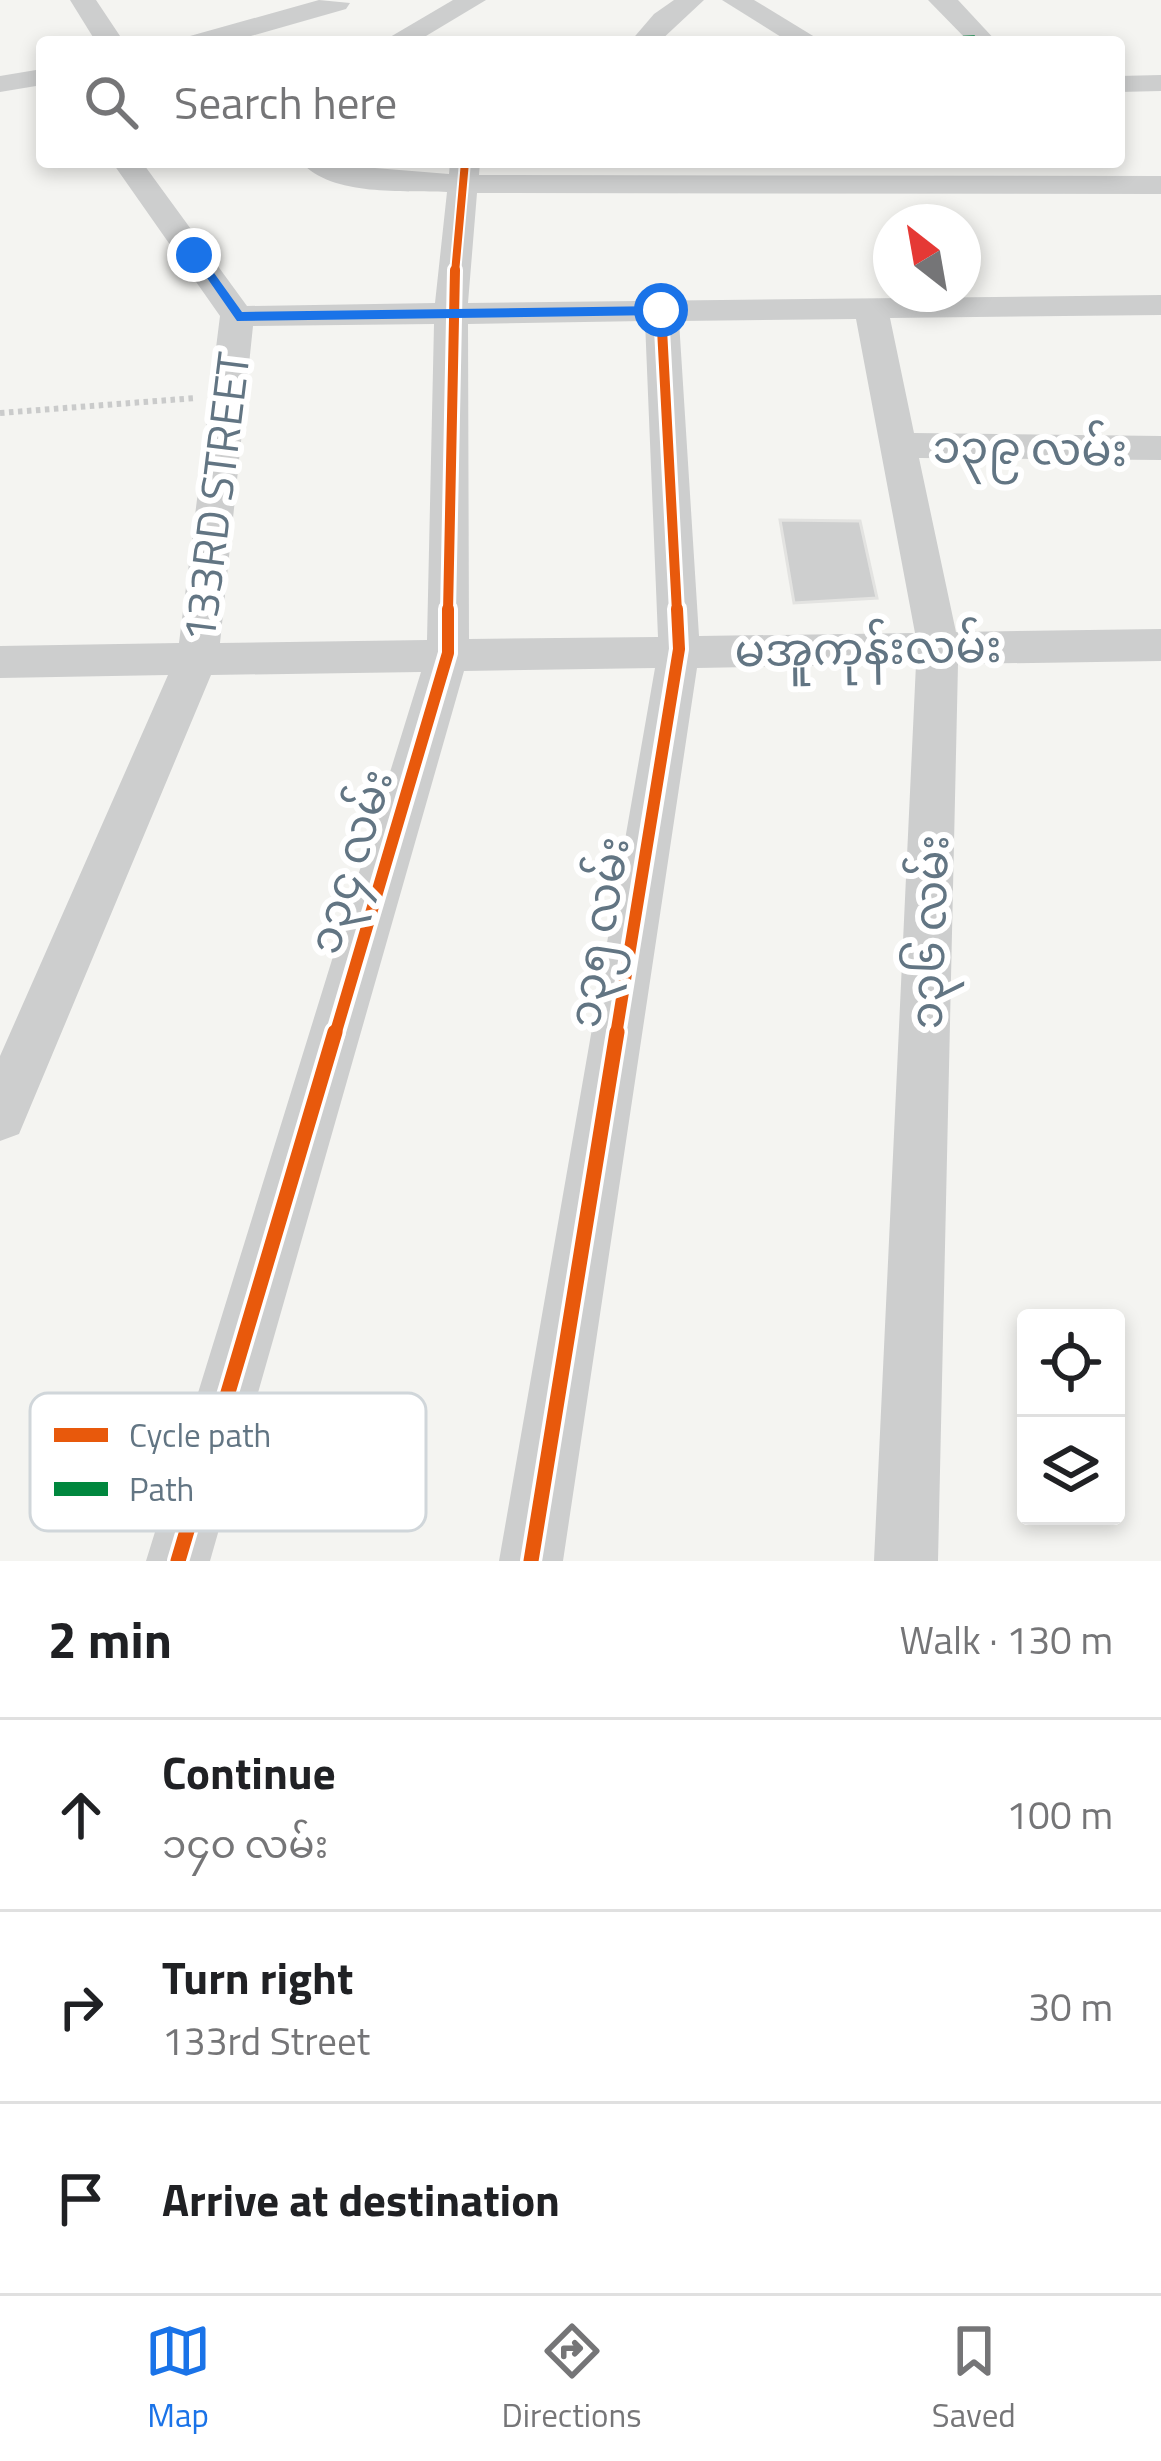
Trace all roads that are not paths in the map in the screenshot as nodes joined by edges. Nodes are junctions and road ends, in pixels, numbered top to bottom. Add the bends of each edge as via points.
1 (83, 0) edge
2 (473, 0) edge
3 (691, 0) edge
4 (735, 0) edge
5 (941, 0) edge
6 (335, 2) edge
7 (106, 36) edge
8 (220, 36) edge
9 (393, 36) edge
10 (411, 36) edge
11 (649, 36) edge
12 (798, 36) edge
13 (978, 36) edge
14 (36, 78) edge
15 (1161, 83) edge
16 (0, 84) edge
17 (1125, 84) edge
18 (131, 168) edge
19 (334, 168) edge
20 (463, 173) edge
21 (1161, 184) edge
22 (1161, 305) edge
23 (871, 309) junction
24 (451, 310) junction
25 (661, 310) junction
26 (237, 316) junction
27 (899, 445) junction
28 (1161, 448) edge
29 (1161, 645) edge
30 (938, 646) junction
31 (679, 649) junction
32 (448, 653) junction
33 (198, 656) junction
34 (0, 662) edge
35 (0, 1116) edge
36 (228, 1393) edge
37 (187, 1531) edge
38 (178, 1561) edge
39 (531, 1561) edge
40 (906, 1561) edge

1 - 7 street
2 - 10 street
3 - 11 street
4 - 12 street
5 - 13 street
6 - 8 street
6 - 9 street
14 - 16 street
15 - 17 street
18 - 26 street, 133RD STREET
19 - 20 street via 359,176
20 - 21 street
20 - 24 street, ၁၃၄ လမ်း
22 - 23 street
23 - 25 street
23 - 27 street, ၁၃၆ လမ်း
24 - 25 street
24 - 26 street
24 - 32 street, ၁၃၄ လမ်း
25 - 31 street, ၁၃၅ လမ်း
26 - 33 street, 133RD STREET
27 - 28 street, ၁၃၉ လမ်း
27 - 30 street, ၁၃၆ လမ်း
29 - 30 street, မအူကုန်းလမ်း
30 - 31 street, မအူကုန်းလမ်း
30 - 40 street, ၁၃၆ လမ်း
31 - 32 street, မအူကုန်းလမ်း
31 - 39 street, ၁၃၅ လမ်း
32 - 33 street, မအူကုန်းလမ်း
32 - 36 street, ၁၃၄ လမ်း
33 - 34 street, မအူကုန်းလမ်း
33 - 35 street, 133RD STREET
37 - 38 street, ၁၃၄ လမ်း

